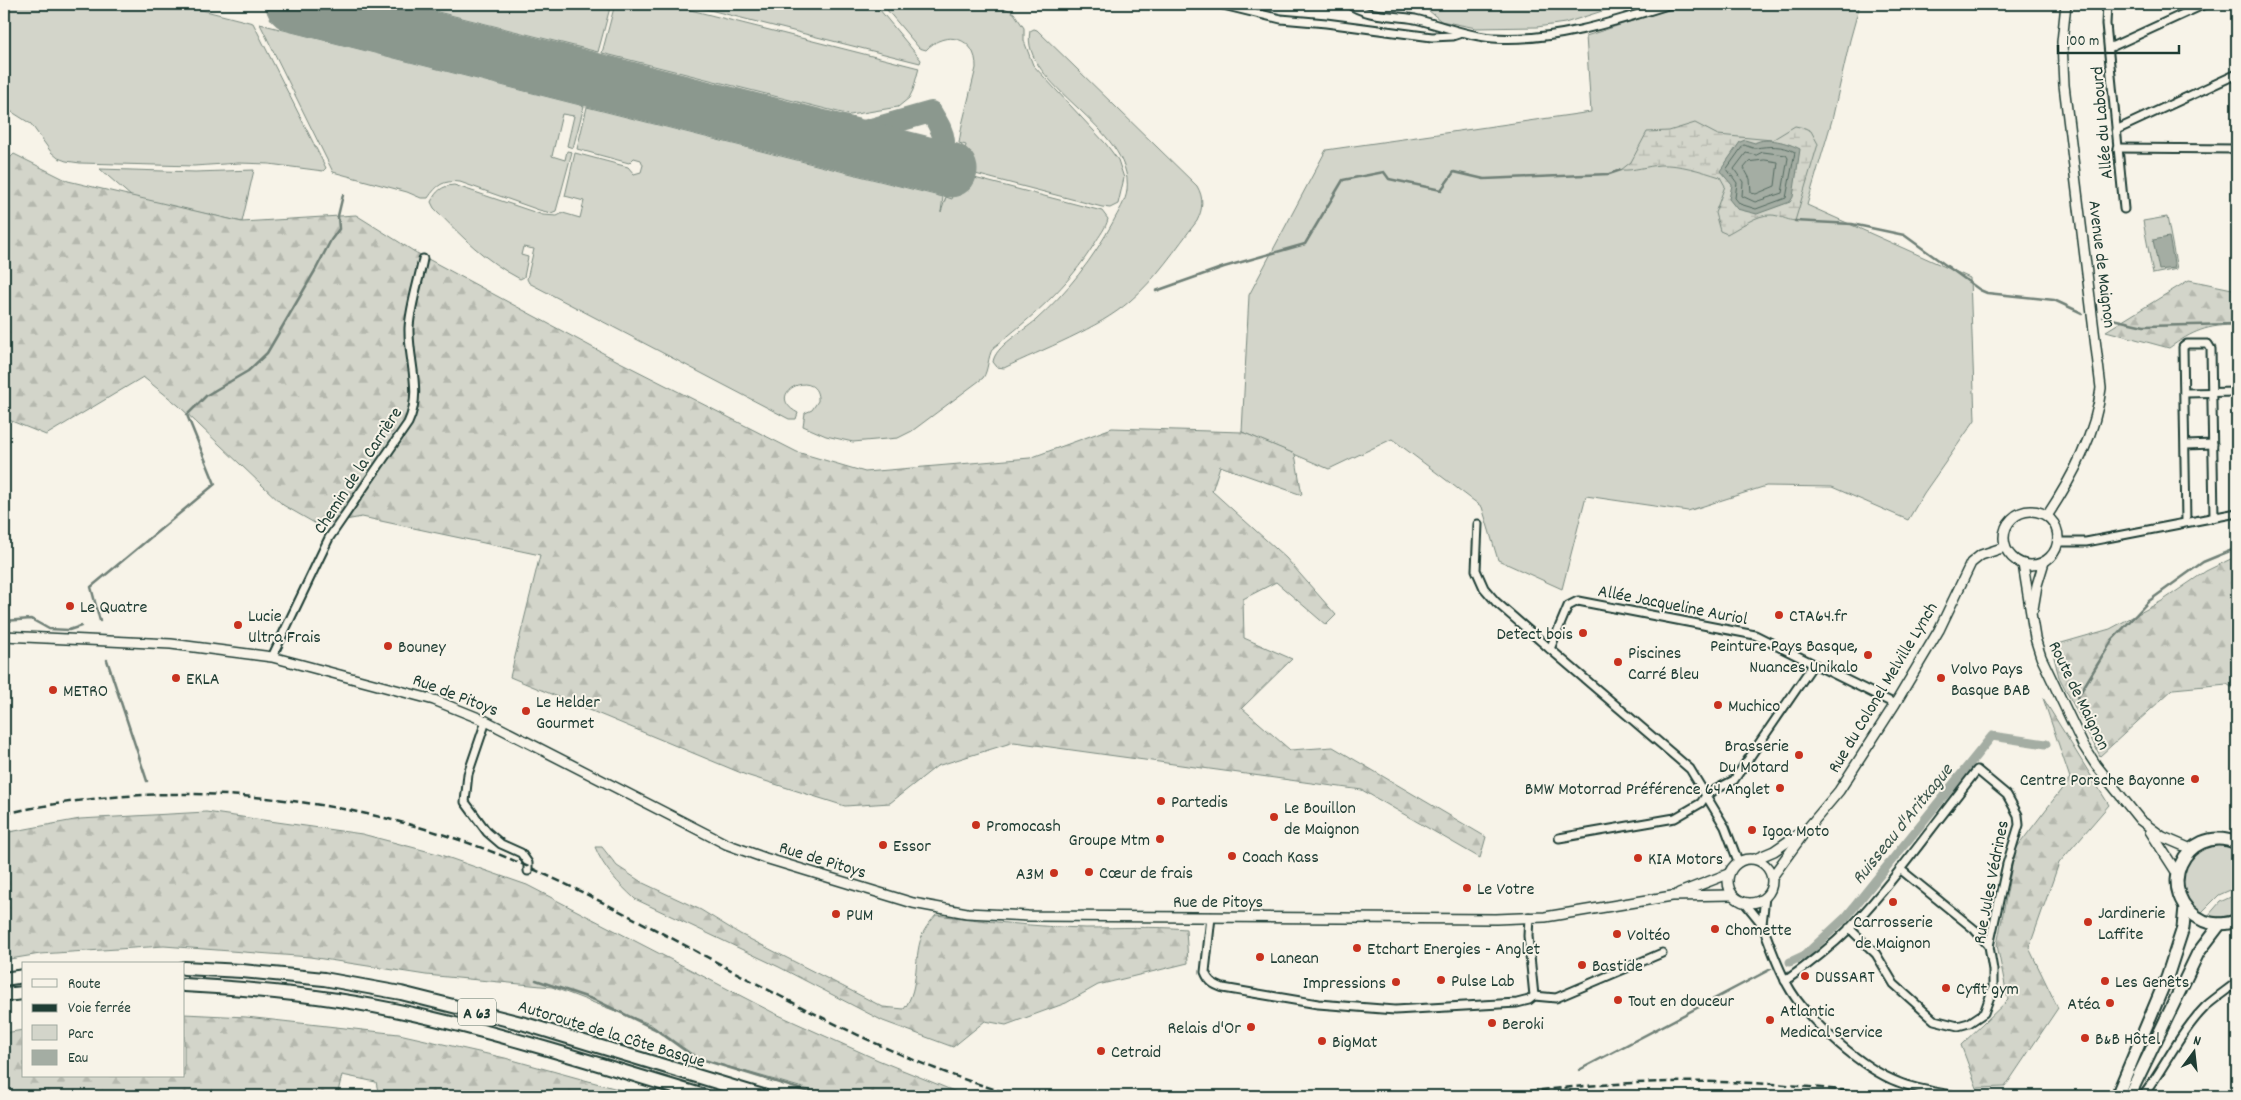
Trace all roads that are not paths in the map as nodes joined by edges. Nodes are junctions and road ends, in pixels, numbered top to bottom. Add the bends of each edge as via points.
1 (1220, 4) edge
2 (1349, 4) edge
3 (1671, 4) edge
4 (2066, 4) edge
5 (2107, 4) edge
6 (2205, 4) edge
7 (1462, 33) junction
8 (2109, 48) junction
9 (2237, 74) edge
10 (2116, 130) junction
11 (2117, 148) junction
12 (2237, 149) edge
13 (2124, 209) dead end
14 (423, 259) dead end
15 (2212, 392) junction
16 (2237, 392) edge
17 (2186, 393) junction
18 (2213, 444) junction
19 (2186, 445) junction
20 (2237, 512) edge
21 (2048, 516) junction
22 (2214, 517) junction
23 (2186, 522) junction
24 (1478, 524) dead end
25 (2058, 542) junction
26 (2005, 546) junction
27 (2044, 562) junction
28 (2022, 564) junction
29 (2032, 619) junction
30 (4, 636) edge
31 (1550, 649) junction
32 (272, 656) junction
33 (1813, 665) junction
34 (1895, 704) junction
35 (486, 721) junction
36 (1707, 794) junction
37 (2147, 827) junction
38 (1807, 829) junction
39 (1559, 838) dead end
40 (2235, 838) edge
41 (2191, 849) junction
42 (1755, 859) junction
43 (1738, 861) junction
44 (1900, 869) junction
45 (528, 871) dead end
46 (2177, 873) junction
47 (1728, 874) junction
48 (1772, 877) junction
49 (1732, 895) junction
50 (1672, 896) junction
51 (1765, 897) junction
52 (1745, 903) junction
53 (2185, 907) junction
54 (1211, 917) junction
55 (1529, 918) junction
56 (2237, 920) edge
57 (1762, 924) junction
58 (2220, 924) junction
59 (1849, 928) junction
60 (1989, 946) junction
61 (1662, 953) dead end
62 (185, 968) edge
63 (22, 976) edge
64 (4, 979) edge
65 (1785, 981) junction
66 (2237, 982) edge
67 (185, 985) edge
68 (22, 993) edge
69 (4, 996) edge
70 (1534, 996) junction
71 (704, 1096) edge
72 (763, 1096) edge
73 (1957, 1096) edge
74 (2117, 1096) edge
75 (2130, 1096) edge
76 (2143, 1096) edge

1 - 7 street via 1281,19 1432,37
2 - 7 street via 1360,10 1415,19
3 - 7 street via 1581,30 1546,36 1492,38
4 - 21 street, Avenue de Maignon via 2062,42 2064,85 2102,388 2096,416 2069,482
5 - 8 street, Allée du Labourd
6 - 8 street
8 - 10 street, Allée du Labourd
9 - 10 street
10 - 11 street, Allée du Labourd
11 - 12 street
11 - 13 street, Allée du Labourd
14 - 32 street, Chemin de la Carrière via 409,327 416,397 414,409 408,423 329,538
15 - 16 street
15 - 17 street
15 - 17 street via 2212,349 2208,344 2187,344 2184,347
15 - 18 street
17 - 19 street
18 - 19 street
18 - 22 street
19 - 23 street
20 - 22 street
21 - 25 street via 2056,528
21 - 26 street via 2033,511 2016,515 2005,529
22 - 23 street
23 - 25 street via 2086,542
24 - 31 street via 1476,570 1484,588
25 - 27 street
26 - 28 street via 2011,558
26 - 34 street, Rue du Colonel Melville Lynch via 1981,555 1971,563 1939,630
27 - 28 street
27 - 29 street, Route de Maignon
28 - 29 street, Route de Maignon
29 - 37 street, Route de Maignon via 2041,657 2083,745
30 - 32 street, Rue de Pitoys via 171,644
31 - 33 street, Allée Jacqueline Auriol via 1568,606 1578,601 1755,635
31 - 36 street via 1690,769
32 - 35 street, Rue de Pitoys via 434,700
33 - 34 street, Allée Jacqueline Auriol
33 - 36 street via 1734,780
34 - 38 street, Rue du Colonel Melville Lynch via 1839,791
35 - 45 street via 468,774 465,802 487,832 501,844 521,853 528,863
35 - 54 street, Rue de Pitoys via 726,844 913,903 989,915
36 - 39 street via 1701,802 1675,818
36 - 43 street
37 - 41 street, Route de Maignon via 2162,838
37 - 46 street, Route de Maignon
38 - 42 street, Rue du Colonel Melville Lynch via 1774,851
38 - 48 street, Rue du Colonel Melville Lynch
40 - 41 main road via 2212,840
41 - 46 main road
42 - 43 street
42 - 48 street via 1766,865
43 - 47 street
44 - 59 street
44 - 60 street via 1974,929
44 - 60 street, Rue Jules Védrines via 1977,770 2007,795 2018,814 2019,825
46 - 53 main road via 2178,891
47 - 49 street via 1728,889
47 - 50 street
48 - 51 street via 1771,888
49 - 50 street
49 - 52 street
50 - 55 street, Rue de Pitoys
51 - 52 street
51 - 57 street
52 - 57 street
53 - 58 main road via 2202,920
53 - 74 main road via 2183,929 2167,977
54 - 55 street, Rue de Pitoys
54 - 70 street via 1205,972 1208,980 1223,988 1318,1004 1395,1010 1521,1003
55 - 70 street
56 - 58 main road
57 - 65 street
58 - 75 main road via 2198,953
59 - 60 street, Rue Jules Védrines via 1876,954 1894,984 1934,1020 1958,1026 1984,1013 1993,988 1994,970
59 - 65 street
61 - 70 street via 1556,998
62 - 72 highway, Autoroute de la Côte Basque / A 63 via 324,979 400,993 525,1024
63 - 64 highway
65 - 73 street via 1800,1004 1849,1052 1877,1072 1914,1088
66 - 76 street via 2206,1006 2181,1037
67 - 71 highway, Autoroute de la Côte Basque / A 63 via 254,989 412,1014 524,1042
68 - 69 highway

